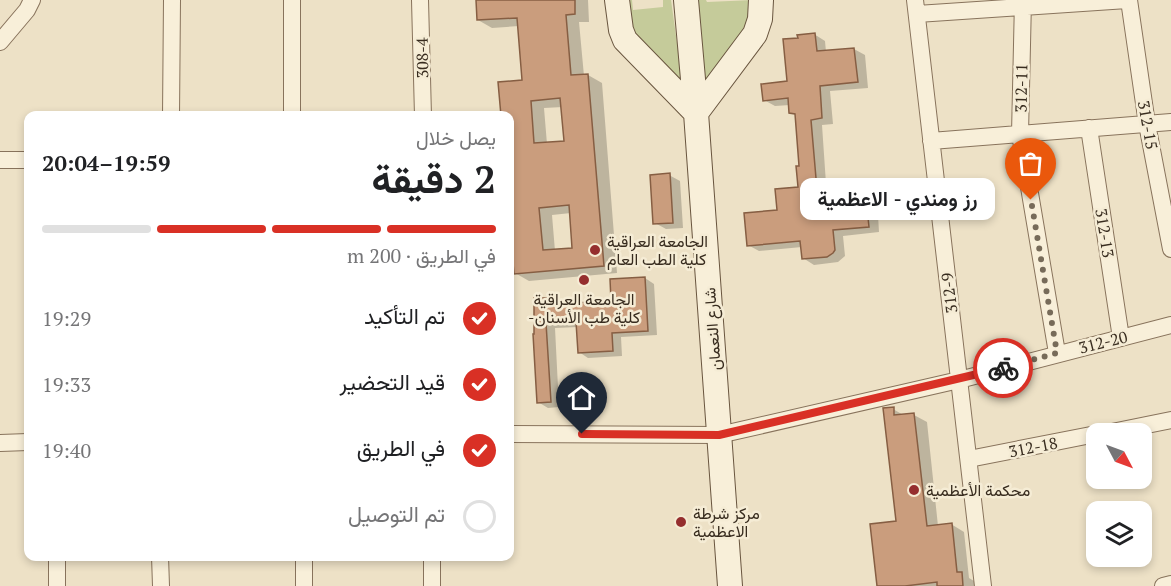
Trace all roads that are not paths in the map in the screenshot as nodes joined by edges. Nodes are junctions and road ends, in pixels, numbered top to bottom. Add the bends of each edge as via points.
1 (32, 0) edge
2 (172, 0) edge
3 (292, 0) edge
4 (420, 0) edge
5 (617, 0) edge
6 (686, 0) edge
7 (760, 0) edge
8 (1128, 0) edge
9 (1023, 3) edge
10 (916, 7) edge
11 (0, 42) edge
12 (171, 111) edge
13 (292, 111) edge
14 (423, 111) edge
15 (696, 113) junction
16 (1171, 122) edge
17 (1147, 124) junction
18 (1089, 129) junction
19 (1020, 134) junction
20 (931, 141) junction
21 (0, 160) edge
22 (24, 160) edge
23 (1171, 249) edge
24 (1171, 325) edge
25 (1121, 338) junction
26 (1057, 353) junction
27 (959, 380) junction
28 (1171, 420) edge
29 (1152, 424) edge
30 (514, 434) edge
31 (719, 435) junction
32 (1086, 436) edge
33 (24, 442) edge
34 (0, 443) edge
35 (969, 459) junction
36 (57, 561) edge
37 (160, 561) edge
38 (304, 561) edge
39 (432, 561) edge
40 (1171, 584) edge
41 (57, 586) edge
42 (161, 586) edge
43 (304, 586) edge
44 (432, 586) edge
45 (730, 586) edge
46 (983, 586) edge
47 (1163, 586) edge

1 - 11 street
2 - 12 street
3 - 13 street
4 - 14 street, 308-4
5 - 15 street via 621,30 631,49
6 - 15 street, شارع النعمان
7 - 15 street via 755,34
8 - 9 street
8 - 17 street, 312-15
9 - 10 street
9 - 19 street, 312-11
10 - 20 street, 312-9
15 - 31 street, شارع النعمان
16 - 17 street
17 - 18 street
17 - 23 street, 312-15
18 - 19 street
18 - 25 street, 312-13
19 - 20 street
19 - 26 street, 312-11
20 - 27 street, 312-9
21 - 22 street
24 - 25 street, 312-20
25 - 26 street, 312-20
26 - 27 street, 312-20
27 - 31 street, 312-20
27 - 35 street, 312-9
28 - 29 street
30 - 31 street, 312-20
31 - 45 street, شارع النعمان
32 - 35 street, 312-18
33 - 34 street
35 - 46 street, 312-9
36 - 41 street
37 - 42 street
38 - 43 street
39 - 44 street
40 - 47 street

